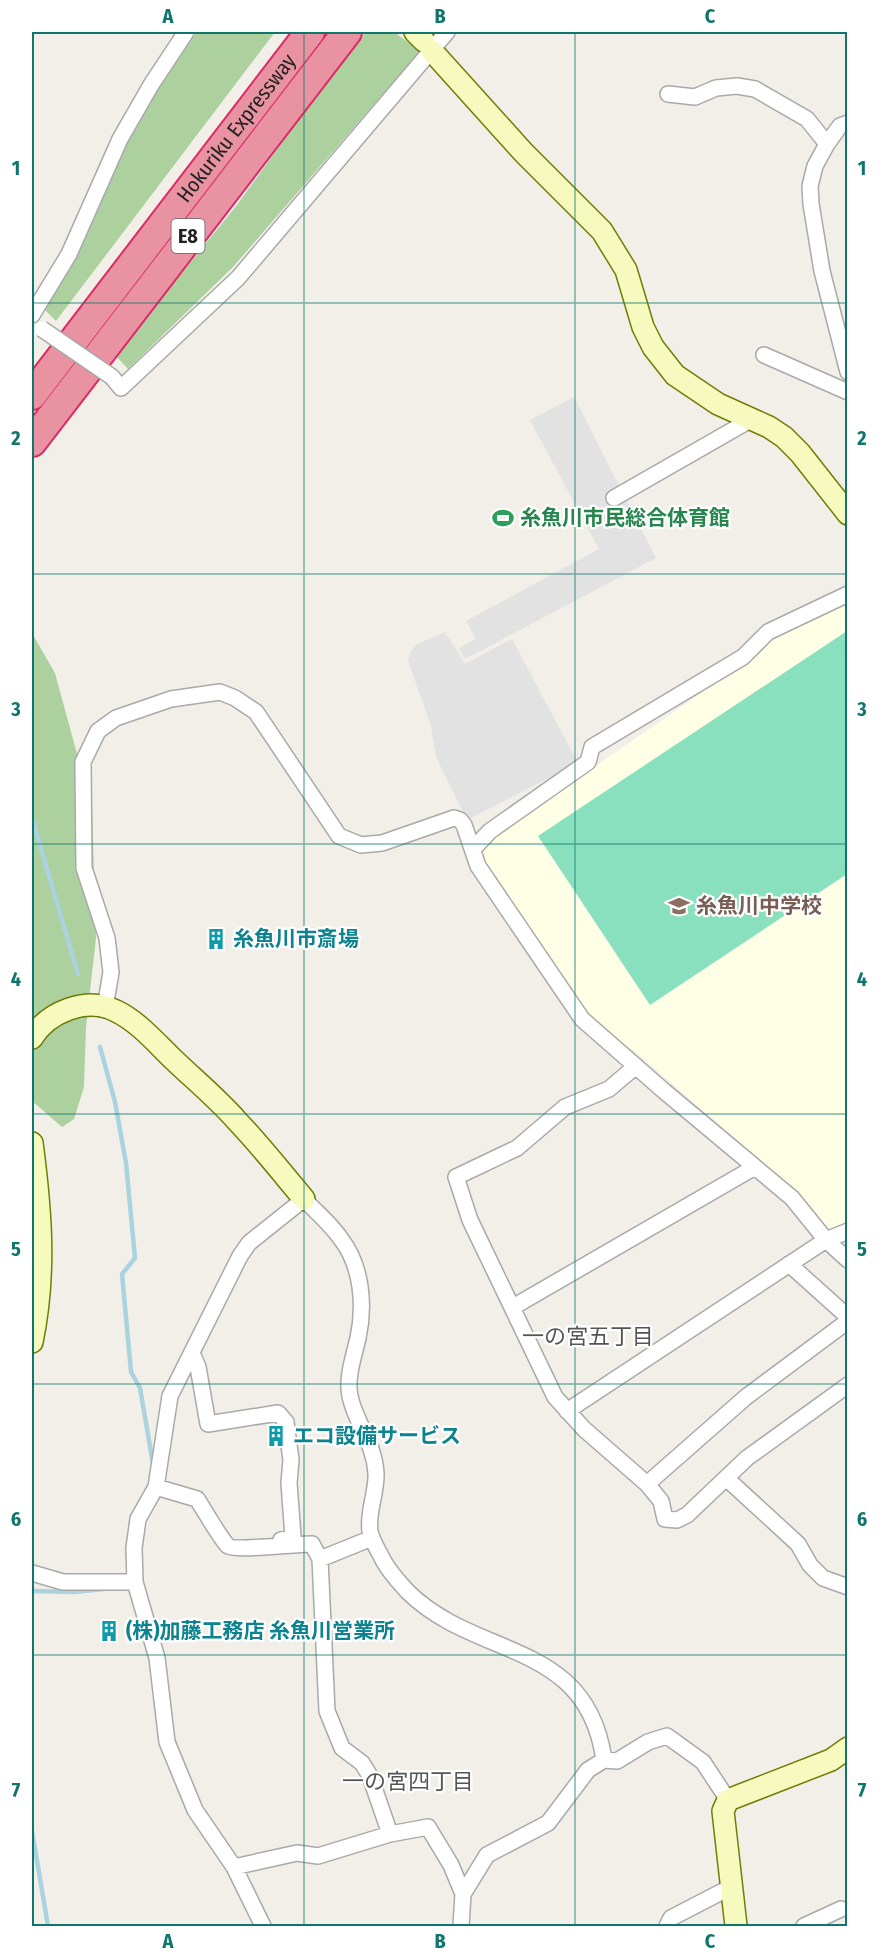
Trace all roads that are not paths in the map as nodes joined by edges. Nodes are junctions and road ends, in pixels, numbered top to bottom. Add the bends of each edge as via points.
1 (186, 32) edge
2 (310, 32) edge
3 (347, 32) edge
4 (447, 32) edge
5 (424, 41) edge
6 (668, 94) dead end
7 (848, 123) edge
8 (827, 144) junction
9 (32, 316) edge
10 (764, 355) dead end
11 (848, 372) edge
12 (848, 392) edge
13 (32, 395) edge
14 (752, 419) junction
15 (32, 442) edge
16 (614, 498) dead end
17 (848, 514) edge
18 (848, 594) edge
19 (473, 849) junction
20 (105, 1008) junction
21 (32, 1038) edge
22 (636, 1066) junction
23 (32, 1143) edge
24 (755, 1167) junction
25 (304, 1199) junction
26 (848, 1231) edge
27 (826, 1240) junction
28 (848, 1260) edge
29 (789, 1264) junction
30 (513, 1307) junction
31 (848, 1319) edge
32 (32, 1342) edge
33 (192, 1353) junction
34 (848, 1385) edge
35 (567, 1411) junction
36 (726, 1478) junction
37 (646, 1485) junction
38 (156, 1487) junction
39 (372, 1538) junction
40 (280, 1545) junction
41 (320, 1559) junction
42 (32, 1573) edge
43 (135, 1582) junction
44 (848, 1587) edge
45 (848, 1748) edge
46 (604, 1760) junction
47 (728, 1800) junction
48 (390, 1834) junction
49 (234, 1867) junction
50 (731, 1887) junction
51 (463, 1894) junction
52 (841, 1909) dead end
53 (263, 1926) edge
54 (461, 1926) edge
55 (666, 1926) edge
56 (736, 1926) edge
57 (804, 1926) edge

1 - 9 street via 120,139 69,254
2 - 13 highway, Hokuriku Expressway / E8
3 - 15 highway, Hokuriku Expressway / E8
4 - 5 street
5 - 9 street, bridge via 238,278 121,388 112,377 42,329
5 - 14 street via 524,153 602,231 626,270 653,347 675,375 718,404
6 - 8 street via 695,97 716,88 755,89 807,119
7 - 8 street via 840,126
8 - 11 street via 815,166 810,204 822,271
10 - 12 street
14 - 16 street
14 - 17 street via 770,427 792,445
18 - 19 street via 768,632 743,657 592,747 588,762 490,831
19 - 20 street via 464,825 454,818 382,843 361,845 339,836 256,712 220,692 171,699 116,718 98,731 83,762 84,867 107,938 111,972
19 - 22 street via 478,866 582,1019
20 - 21 street via 77,1006 55,1014
20 - 25 street via 115,1010 139,1027 237,1120
22 - 24 street
22 - 30 street via 609,1089 565,1107 517,1148 456,1177 470,1220
23 - 32 street via 42,1248
24 - 27 street via 792,1198
24 - 30 street
25 - 33 street via 249,1243
25 - 39 street via 342,1239 357,1271 363,1300 349,1383 350,1398 370,1443 376,1473
26 - 27 street
27 - 28 street
27 - 29 street
29 - 31 street
29 - 35 street
30 - 35 street via 555,1397
31 - 37 street via 746,1397
33 - 38 street via 170,1396
33 - 40 street via 208,1424 278,1413 286,1422 291,1460 292,1538 281,1540
34 - 36 street via 747,1458
35 - 37 street
36 - 37 street via 677,1520 665,1519 661,1501
36 - 44 street via 798,1544 823,1578
38 - 40 street via 197,1499 228,1546 238,1549
38 - 43 street via 138,1519
39 - 41 street
39 - 46 street via 390,1573 439,1617 539,1661 563,1678 589,1711 601,1737
40 - 41 street via 312,1544
41 - 48 street via 327,1711 342,1748 362,1763 370,1776
42 - 43 street via 63,1582
43 - 49 street via 157,1658 167,1742 195,1809
45 - 47 street via 831,1761
46 - 47 street via 617,1761 648,1742 667,1736 703,1762
46 - 51 street via 588,1770 548,1823 487,1855
47 - 50 street via 723,1811
48 - 49 street via 318,1856 297,1853
48 - 51 street via 428,1827
49 - 53 street
50 - 55 street via 671,1918
50 - 56 street
51 - 54 street
52 - 57 street

